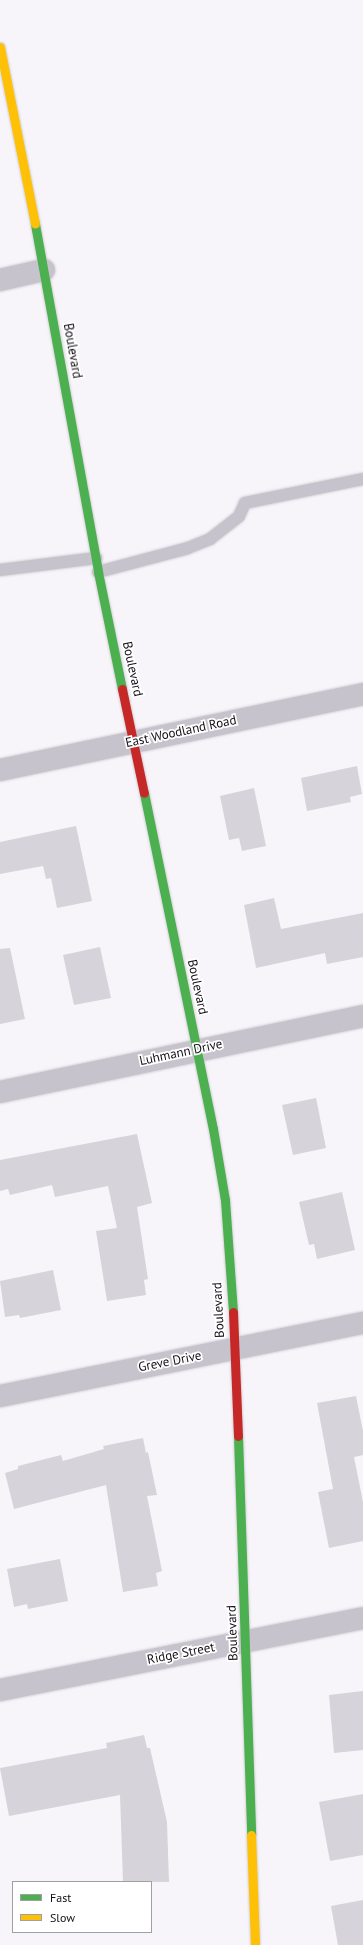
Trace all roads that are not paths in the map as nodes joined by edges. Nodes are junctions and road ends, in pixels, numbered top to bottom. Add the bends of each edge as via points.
1 (0, 47) edge
2 (44, 270) junction
3 (0, 280) edge
4 (363, 479) edge
5 (96, 558) junction
6 (0, 570) edge
7 (98, 572) junction
8 (363, 694) edge
9 (133, 742) junction
10 (0, 770) edge
11 (363, 1016) edge
12 (196, 1050) junction
13 (0, 1092) edge
14 (363, 1323) edge
15 (235, 1349) junction
16 (0, 1396) edge
17 (363, 1618) edge
18 (246, 1641) junction
19 (0, 1690) edge
20 (255, 1945) edge

1 - 2 street, Boulevard
2 - 3 street
2 - 5 street, Boulevard
4 - 7 lane via 245,503 239,516 210,539 188,548
5 - 6 lane
5 - 7 street, Boulevard
7 - 9 street, Boulevard
8 - 9 street, East Woodland Road
9 - 10 street, East Woodland Road
9 - 12 street, Boulevard
11 - 12 street, Luhmann Drive
12 - 13 street, Luhmann Drive
12 - 15 street, Boulevard via 225,1200
14 - 15 street, Greve Drive
15 - 16 street, Greve Drive
15 - 18 street, Boulevard
17 - 18 street, Ridge Street
18 - 19 street, Ridge Street
18 - 20 street, Boulevard

